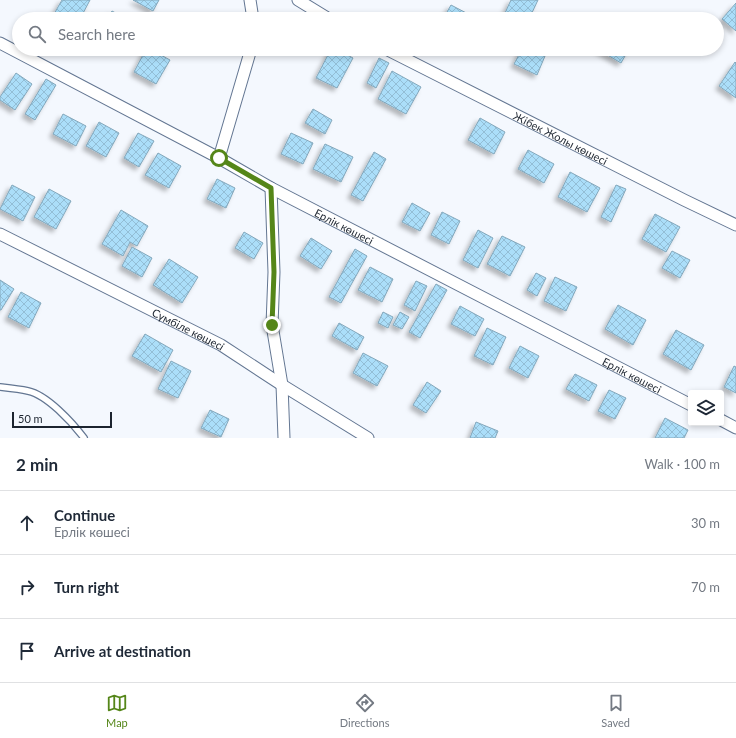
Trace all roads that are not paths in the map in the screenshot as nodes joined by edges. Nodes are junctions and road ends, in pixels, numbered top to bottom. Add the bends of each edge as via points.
1 (250, 0) edge
2 (298, 0) edge
3 (253, 12) edge
4 (318, 12) edge
5 (0, 43) edge
6 (12, 49) edge
7 (25, 56) edge
8 (249, 56) edge
9 (400, 56) edge
10 (219, 158) junction
11 (271, 188) junction
12 (736, 225) edge
13 (0, 234) edge
14 (282, 385) junction
15 (0, 387) edge
16 (688, 402) edge
17 (724, 422) edge
18 (736, 428) edge
19 (84, 438) edge
20 (284, 438) edge
21 (368, 438) edge

1 - 3 street
2 - 4 street
5 - 6 street, Ерлік көшесі
7 - 10 street, Ерлік көшесі
8 - 10 street
9 - 12 street, Жібек Жолы көшесі
10 - 11 street, Ерлік көшесі
11 - 14 street via 274,272 272,325
11 - 16 street, Ерлік көшесі
13 - 14 street, Сүмбіле көшесі via 221,345
14 - 20 street
14 - 21 street, Сүмбіле көшесі
15 - 19 lane via 29,391 44,398
17 - 18 street

